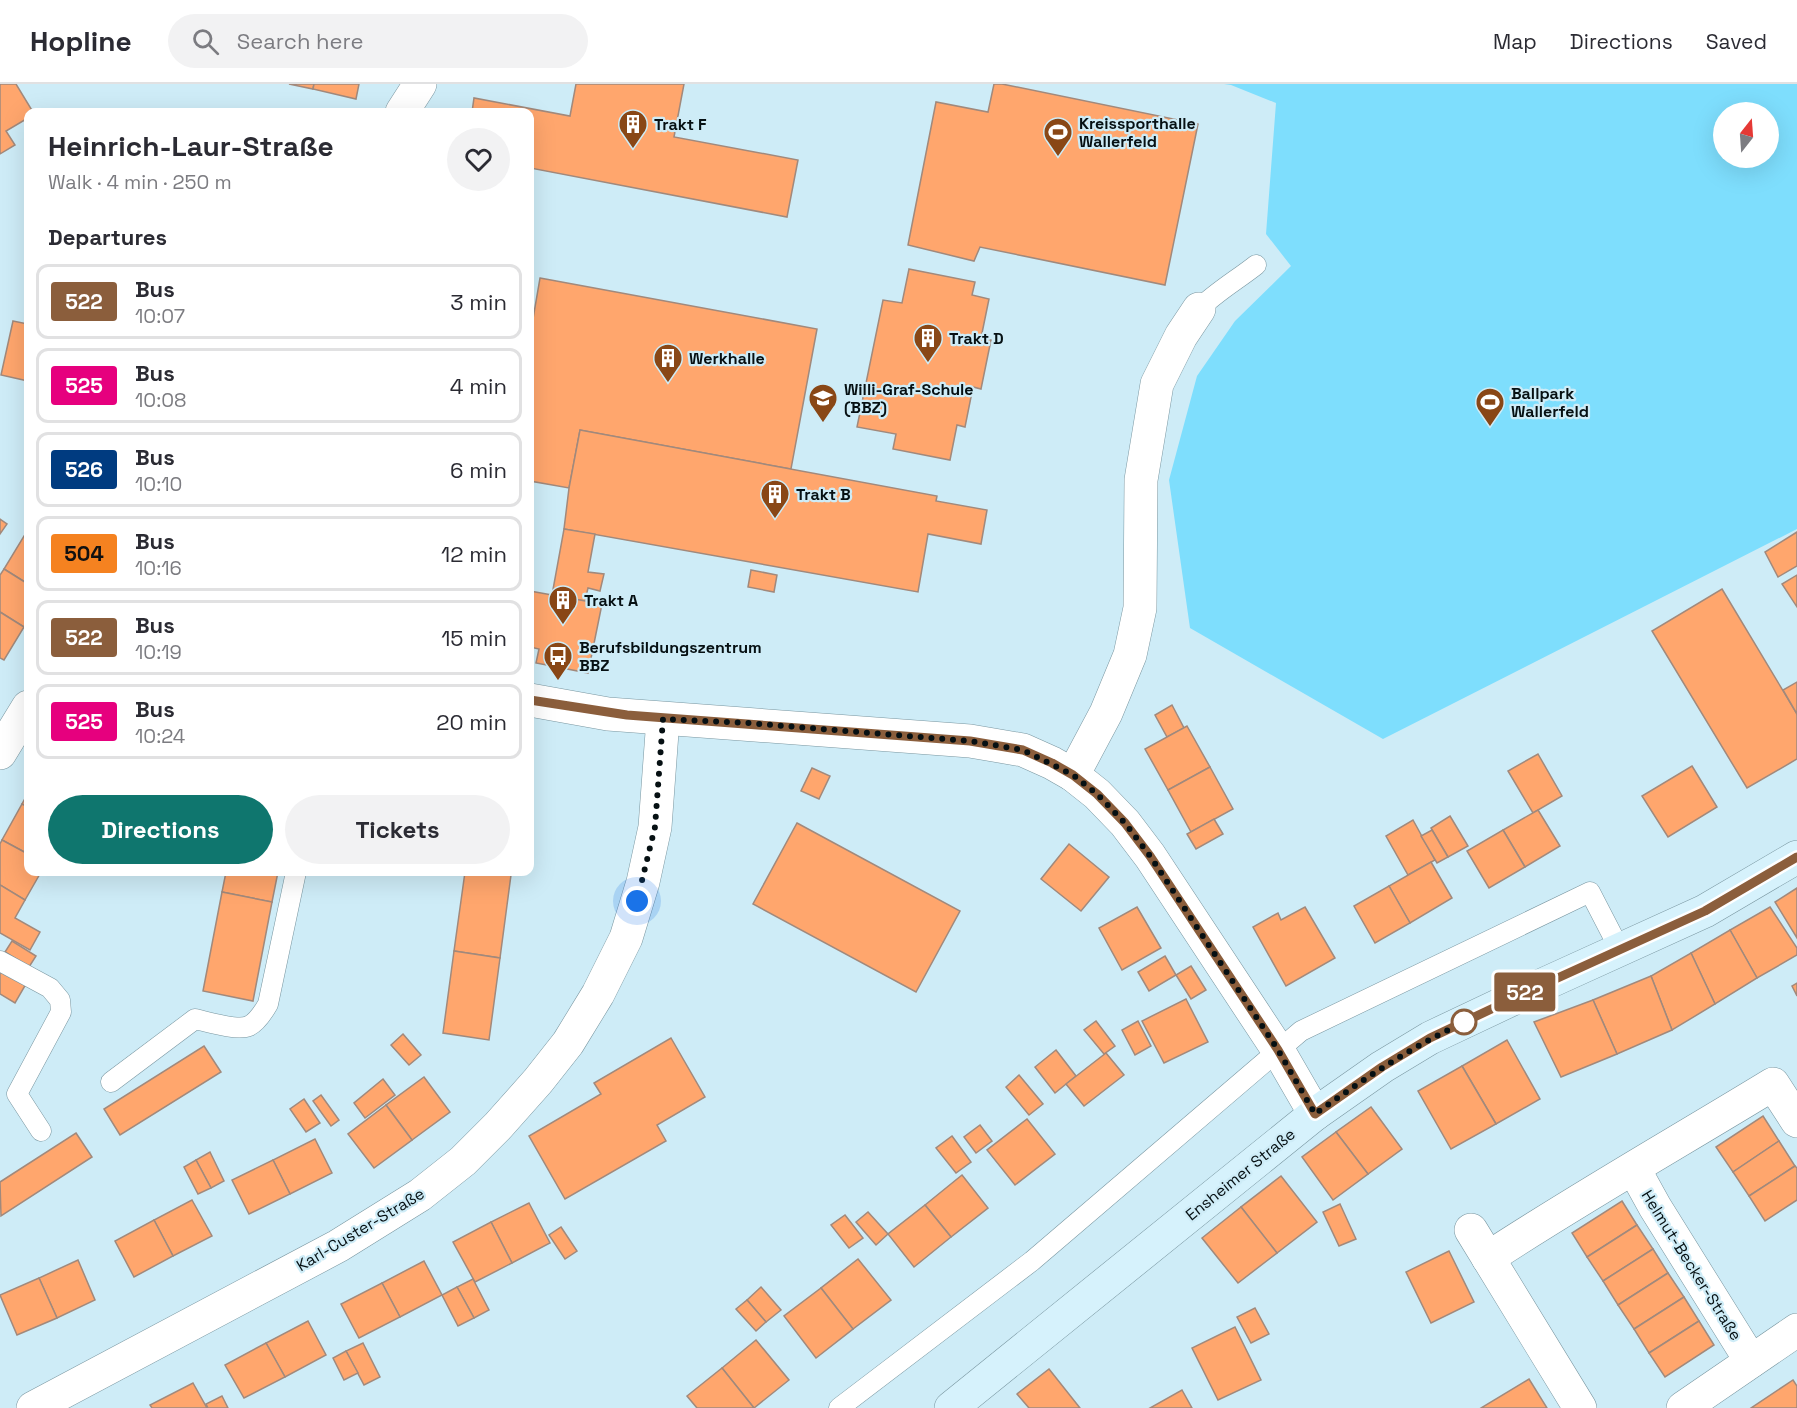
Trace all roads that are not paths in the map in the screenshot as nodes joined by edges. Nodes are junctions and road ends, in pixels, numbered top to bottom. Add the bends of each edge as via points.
1 (420, 84) edge
2 (405, 108) edge
3 (1256, 265) dead end
4 (1199, 309) joint
5 (534, 701) edge
6 (24, 714) edge
7 (663, 719) junction
8 (0, 753) edge
9 (1073, 775) junction
10 (1797, 857) edge
11 (295, 876) edge
12 (1620, 950) junction
13 (0, 961) edge
14 (1278, 1050) junction
15 (111, 1082) dead end
16 (1315, 1114) junction
17 (1797, 1121) edge
18 (41, 1131) dead end
19 (1634, 1169) junction
20 (1471, 1230) dead end
21 (1488, 1258) junction
22 (1797, 1330) edge
23 (1751, 1361) junction
24 (33, 1408) edge
25 (839, 1408) edge
26 (951, 1408) edge
27 (1580, 1408) edge
28 (1683, 1408) edge

1 - 2 street
3 - 4 lane
4 - 9 street via 1157,384 1141,480 1140,608 1131,655
5 - 7 street
6 - 8 street
7 - 9 street via 970,741 1023,750
7 - 24 street, Karl-Custer-Straße via 655,827 626,938 568,1043 498,1126 463,1161 378,1222
9 - 14 street via 1125,823 1150,856
10 - 12 main road, Ensheimer Straße via 1705,911
11 - 15 lane via 268,1004 262,1014 249,1026 236,1027 195,1019
12 - 14 lane via 1590,891 1301,1031
12 - 16 main road, Ensheimer Straße via 1430,1038
13 - 18 lane via 50,988 60,1000 61,1012 17,1094
14 - 16 street
14 - 25 lane via 1032,1261
16 - 26 main road, Ensheimer Straße
17 - 19 street via 1773,1084
19 - 21 street
19 - 23 street, Helmut-Becker-Straße
20 - 21 street
21 - 27 street
22 - 23 street
23 - 28 street

